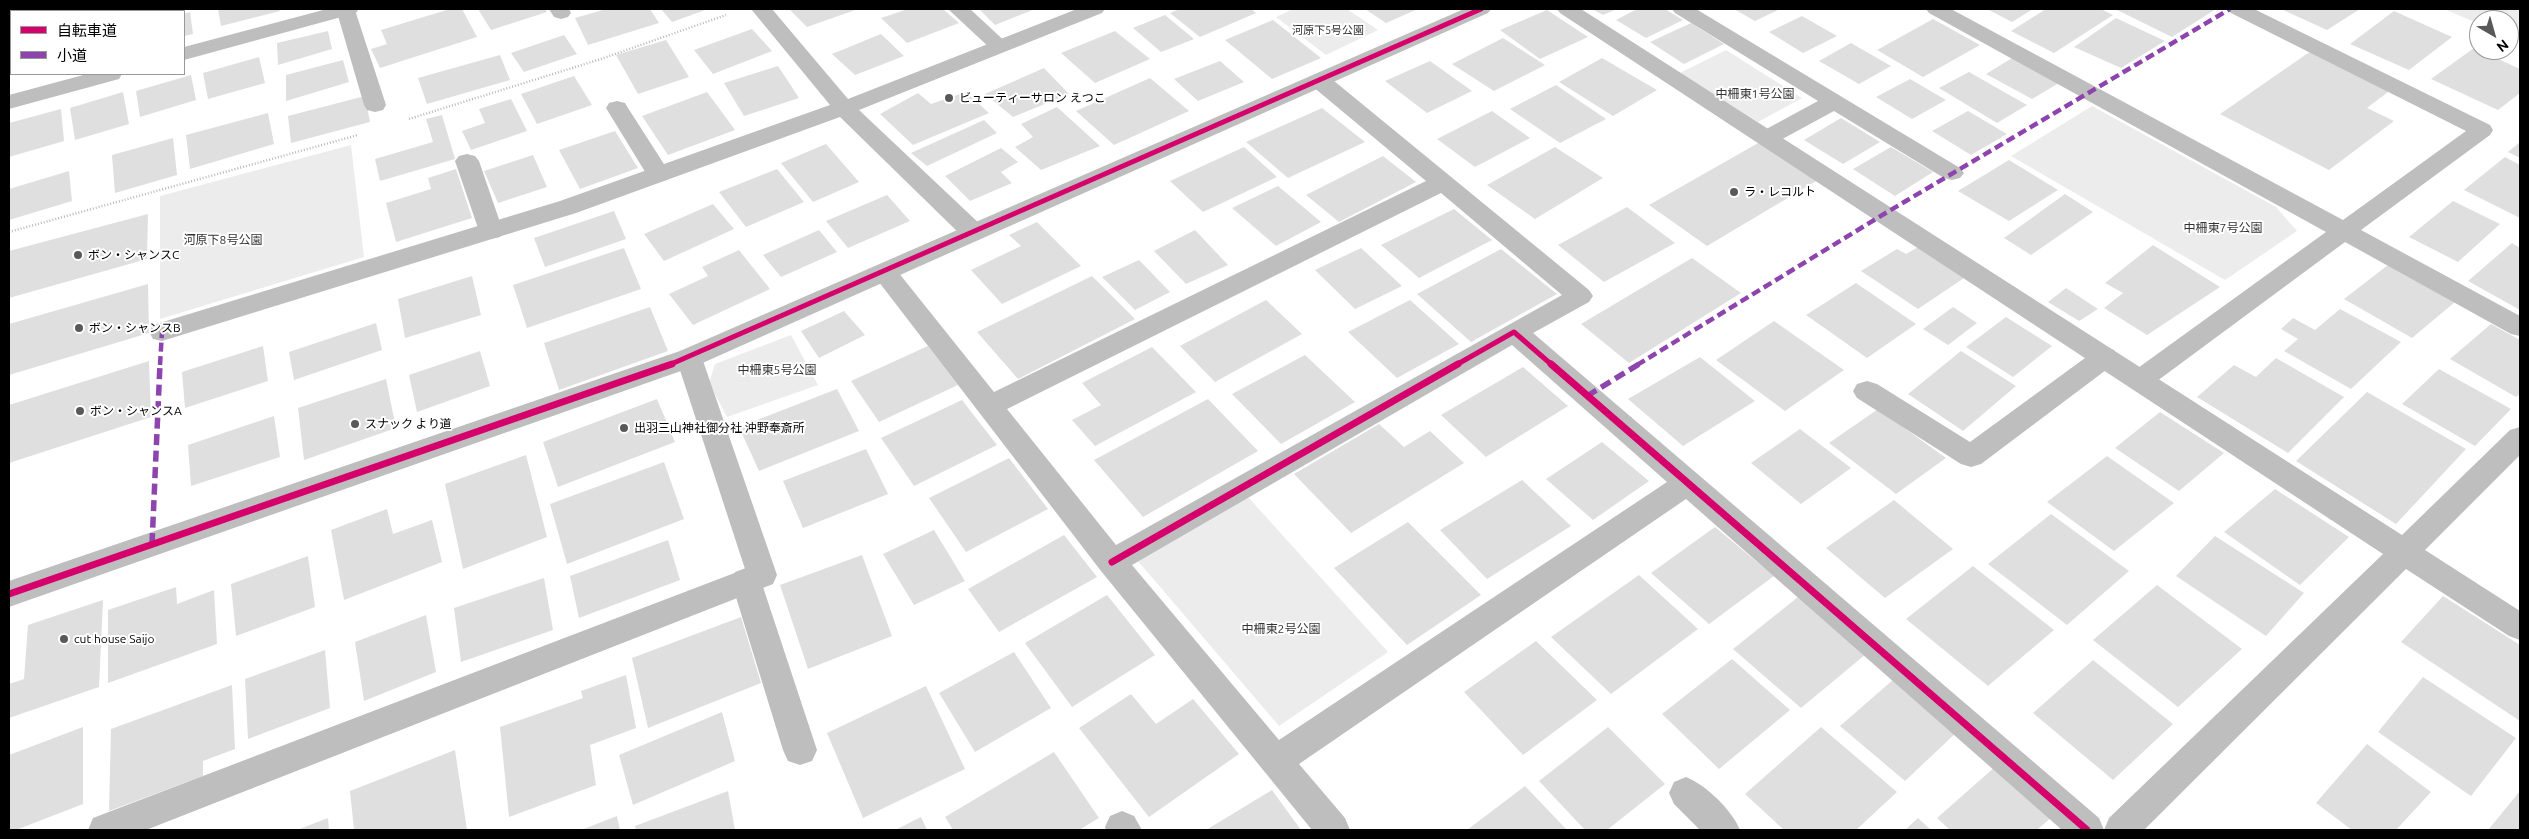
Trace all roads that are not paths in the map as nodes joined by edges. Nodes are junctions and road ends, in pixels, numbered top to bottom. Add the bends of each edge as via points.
1 (347, 9) edge
2 (761, 9) edge
3 (958, 9) edge
4 (1095, 9) edge
5 (1481, 9) edge
6 (1567, 9) edge
7 (1682, 9) edge
8 (1936, 9) edge
9 (2238, 9) edge
10 (999, 46) junction
11 (185, 54) edge
12 (107, 75) edge
13 (1320, 81) junction
14 (1835, 101) junction
15 (9, 102) edge
16 (375, 105) dead end
17 (617, 108) dead end
18 (844, 108) junction
19 (1767, 138) junction
20 (467, 161) dead end
21 (1952, 173) dead end
22 (659, 175) junction
23 (1442, 183) junction
24 (491, 231) junction
25 (973, 232) junction
26 (2344, 232) junction
27 (885, 273) junction
28 (2520, 328) edge
29 (162, 332) dead end
30 (1514, 332) junction
31 (2105, 357) junction
32 (688, 358) junction
33 (2140, 380) junction
34 (1867, 391) dead end
35 (989, 406) junction
36 (2520, 438) edge
37 (1688, 483) junction
38 (2402, 552) junction
39 (1112, 562) junction
40 (746, 581) junction
41 (9, 594) edge
42 (2520, 627) edge
43 (800, 750) dead end
44 (1277, 760) junction
45 (1686, 793) dead end
46 (104, 830) edge
47 (1333, 830) edge
48 (1723, 830) edge
49 (2087, 830) edge
50 (2121, 830) edge

1 - 11 street
1 - 16 street
2 - 18 street
3 - 10 street
4 - 10 street
5 - 13 street
6 - 19 street
7 - 14 street
8 - 26 street
9 - 26 street via 2482,130
10 - 18 street
12 - 15 street
13 - 23 street
13 - 25 street
14 - 19 street
14 - 21 street
17 - 22 street
18 - 22 street
18 - 25 street
19 - 31 street
20 - 24 street
22 - 24 street
23 - 30 street via 1580,296
23 - 35 street
24 - 29 street
25 - 27 street
26 - 28 street
26 - 33 street
27 - 32 street
27 - 35 street
30 - 37 street
30 - 39 street
31 - 33 street
31 - 34 street via 1972,456
32 - 40 street via 762,575
32 - 41 street
33 - 38 street
35 - 39 street
36 - 38 street
37 - 44 street
37 - 49 street
38 - 42 street
38 - 50 street
39 - 44 street
40 - 43 street
40 - 46 street
44 - 47 street
45 - 48 street

